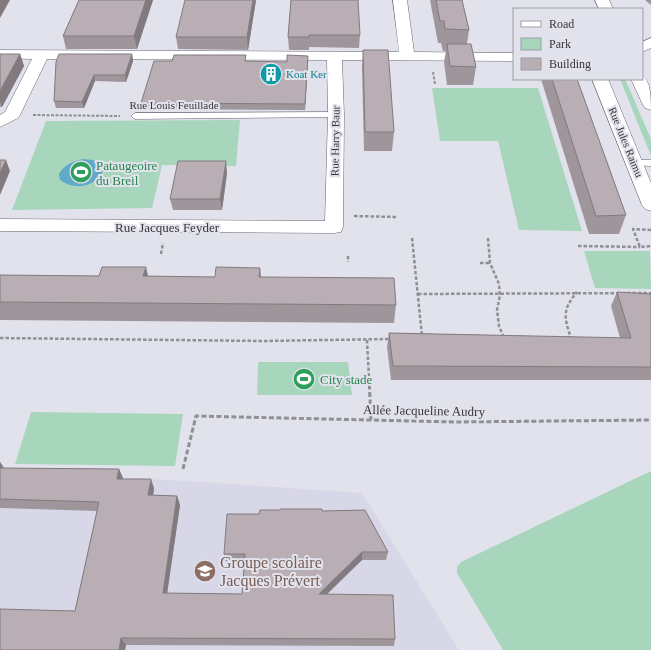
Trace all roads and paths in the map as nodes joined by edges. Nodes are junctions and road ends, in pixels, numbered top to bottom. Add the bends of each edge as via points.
1 (400, 0) edge
2 (0, 54) edge
3 (41, 55) junction
4 (407, 55) junction
5 (334, 56) junction
6 (513, 57) edge
7 (432, 65) dead end
8 (600, 80) edge
9 (639, 80) edge
10 (435, 84) dead end
11 (651, 105) edge
12 (336, 115) junction
13 (135, 116) joint
14 (6, 118) edge
15 (634, 163) junction
16 (651, 163) edge
17 (651, 205) edge
18 (396, 217) dead end
19 (341, 221) junction
20 (0, 225) edge
21 (651, 230) edge
22 (412, 238) dead end
23 (488, 238) dead end
24 (578, 246) dead end
25 (640, 246) junction
26 (651, 246) edge
27 (348, 256) dead end
28 (348, 262) dead end
29 (480, 263) dead end
30 (490, 263) junction
31 (577, 292) junction
32 (651, 293) edge
33 (418, 294) junction
34 (500, 295) junction
35 (414, 337) edge
36 (422, 337) junction
37 (430, 337) edge
38 (0, 338) edge
39 (496, 338) edge
40 (504, 338) junction
41 (511, 338) edge
42 (563, 338) edge
43 (391, 339) edge
44 (367, 340) junction
45 (371, 420) junction
46 (651, 420) edge
47 (182, 469) dead end

1 - 4 street
2 - 3 street
3 - 5 street
3 - 14 street
4 - 5 street
4 - 6 street
5 - 12 street, Rue Harry Baur
7 - 10 path
8 - 15 street, Rue Jules Raimu
9 - 11 street
12 - 13 lane, Rue Louis Feuillade
12 - 19 street, Rue Harry Baur
13 - 14 path, Rue Louis Feuillade
15 - 16 lane
15 - 17 street, Rue Jules Raimu
18 - 19 path
19 - 20 street, Rue Jacques Feyder
21 - 25 path via 633,229
22 - 33 path
23 - 30 path
24 - 25 path
25 - 26 path
27 - 28 path
29 - 30 path
30 - 34 path via 499,284
31 - 32 path
31 - 34 path
31 - 42 path via 564,312 571,338
33 - 34 path
33 - 36 path
34 - 40 path via 497,310
35 - 36 path
36 - 37 path
38 - 44 path
39 - 40 path
40 - 41 path
43 - 44 path
44 - 45 path
45 - 46 path, Allée Jacqueline Audry
45 - 47 path, Allée Jacqueline Audry via 196,416

